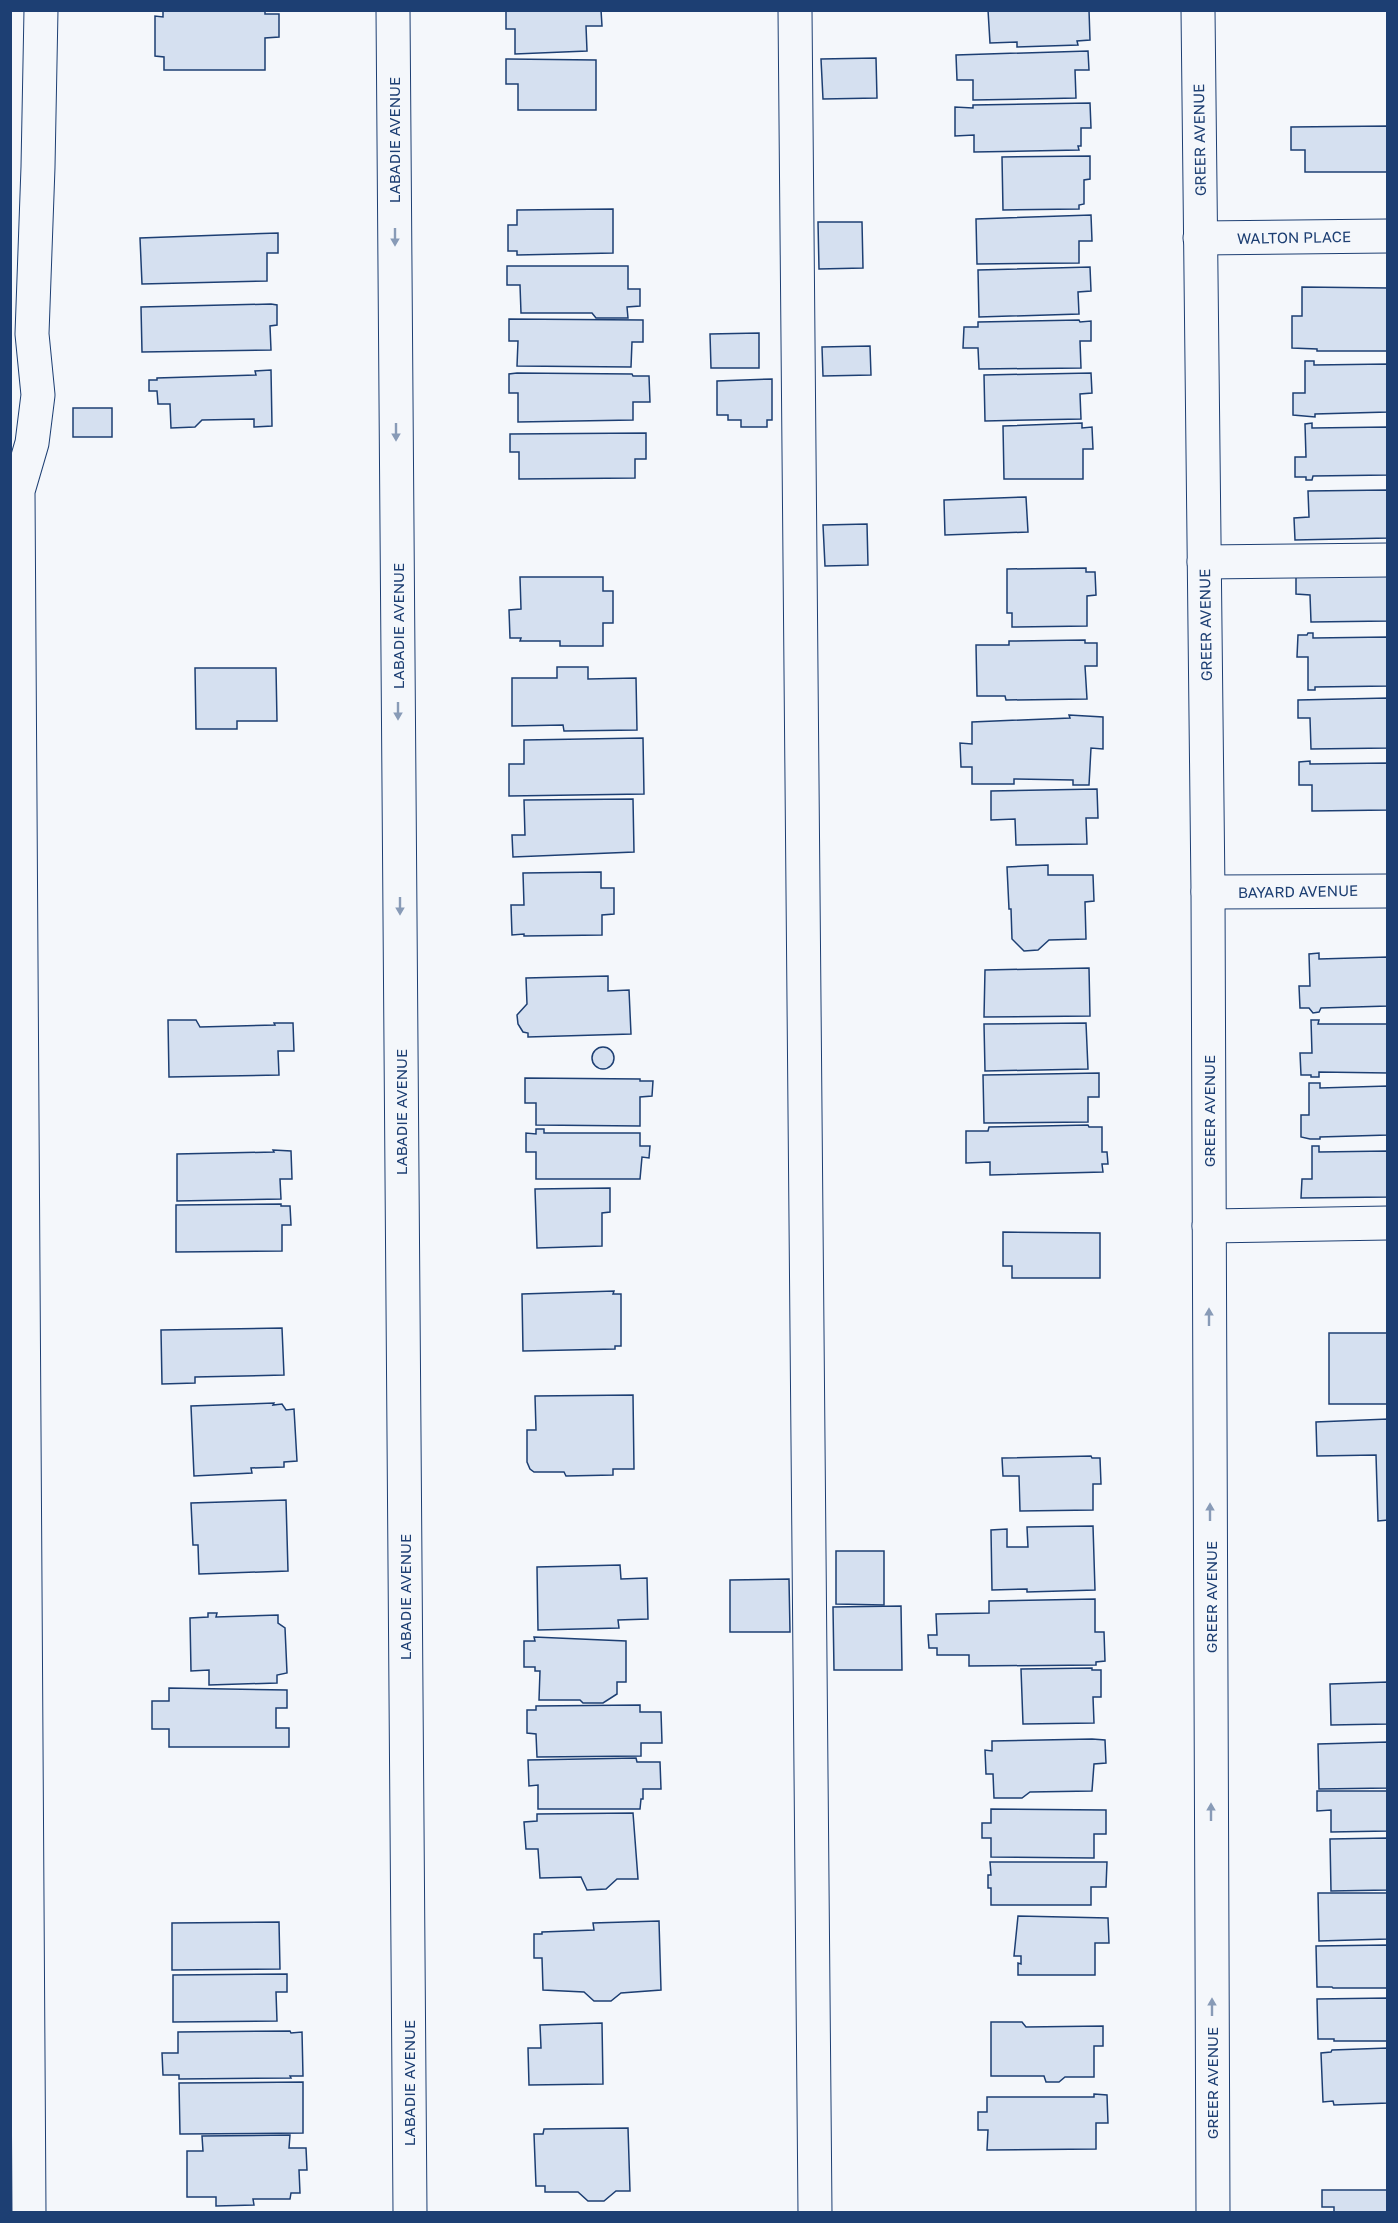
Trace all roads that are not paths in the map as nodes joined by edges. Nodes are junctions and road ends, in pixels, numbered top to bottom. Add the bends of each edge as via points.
1 (41, 10) edge
2 (393, 10) edge
3 (795, 10) edge
4 (1198, 10) edge
5 (1388, 236) edge
6 (1200, 238) junction
7 (1388, 560) edge
8 (1204, 562) junction
9 (1388, 891) edge
10 (1208, 892) junction
11 (1388, 1223) edge
12 (1209, 1226) junction
13 (29, 2212) edge
14 (410, 2212) edge
15 (815, 2212) edge
16 (1213, 2212) edge

1 - 13 street via 32,334 38,395 32,443 18,491
2 -> 14 street, LABADIE AVENUE
3 - 15 street
4 - 6 street, GREER AVENUE
5 - 6 street, WALTON PLACE
6 - 8 street, GREER AVENUE
7 - 8 street
8 - 10 street, GREER AVENUE
9 - 10 street, BAYARD AVENUE
10 - 12 street, GREER AVENUE
11 - 12 street
16 -> 12 street, GREER AVENUE

